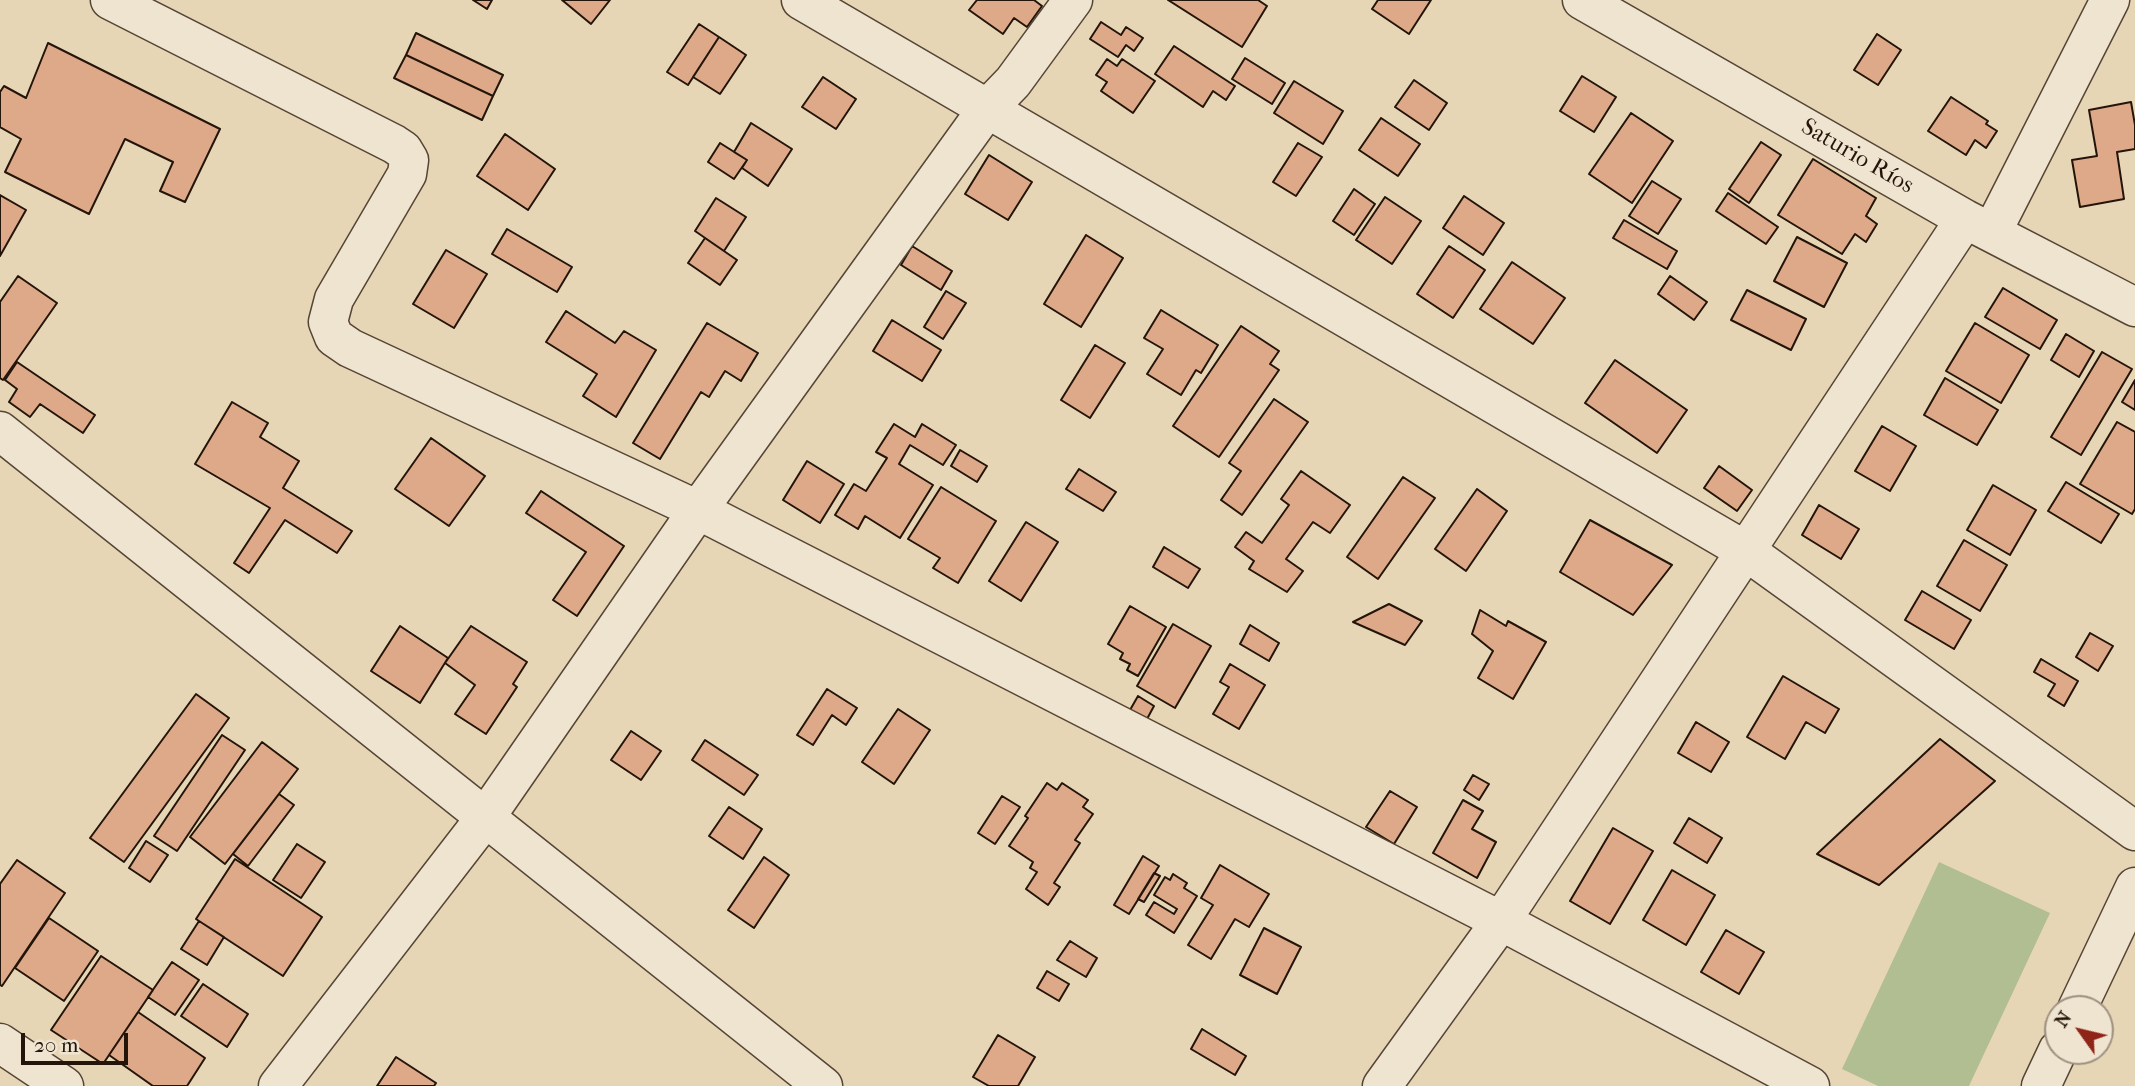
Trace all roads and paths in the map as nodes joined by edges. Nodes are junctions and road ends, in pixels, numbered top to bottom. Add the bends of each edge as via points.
1 (110, 0) edge
2 (801, 0) edge
3 (1073, 0) edge
4 (1582, 0) edge
5 (2110, 0) edge
6 (988, 109) junction
7 (1978, 226) junction
8 (2135, 307) edge
9 (0, 431) edge
10 (698, 510) junction
11 (1746, 551) junction
12 (485, 818) junction
13 (2135, 831) edge
14 (2135, 887) edge
15 (1501, 921) junction
16 (2084, 995) edge
17 (0, 1043) edge
18 (2051, 1065) edge
19 (64, 1086) edge
20 (278, 1086) edge
21 (823, 1086) edge
22 (1382, 1086) edge
23 (1810, 1086) edge
24 (2041, 1086) edge

1 - 10 street via 403,150 409,160 407,174 334,299 328,322 334,337
2 - 6 street
3 - 6 street
4 - 7 street, Saturio Ríos
5 - 7 street
6 - 10 street
6 - 11 street
7 - 8 street, Saturio Ríos
7 - 11 street
9 - 12 street
10 - 12 street
10 - 15 street
11 - 13 street
11 - 15 street
12 - 20 street
12 - 21 street
14 - 16 street
15 - 22 street
15 - 23 street
17 - 19 street
18 - 24 street

